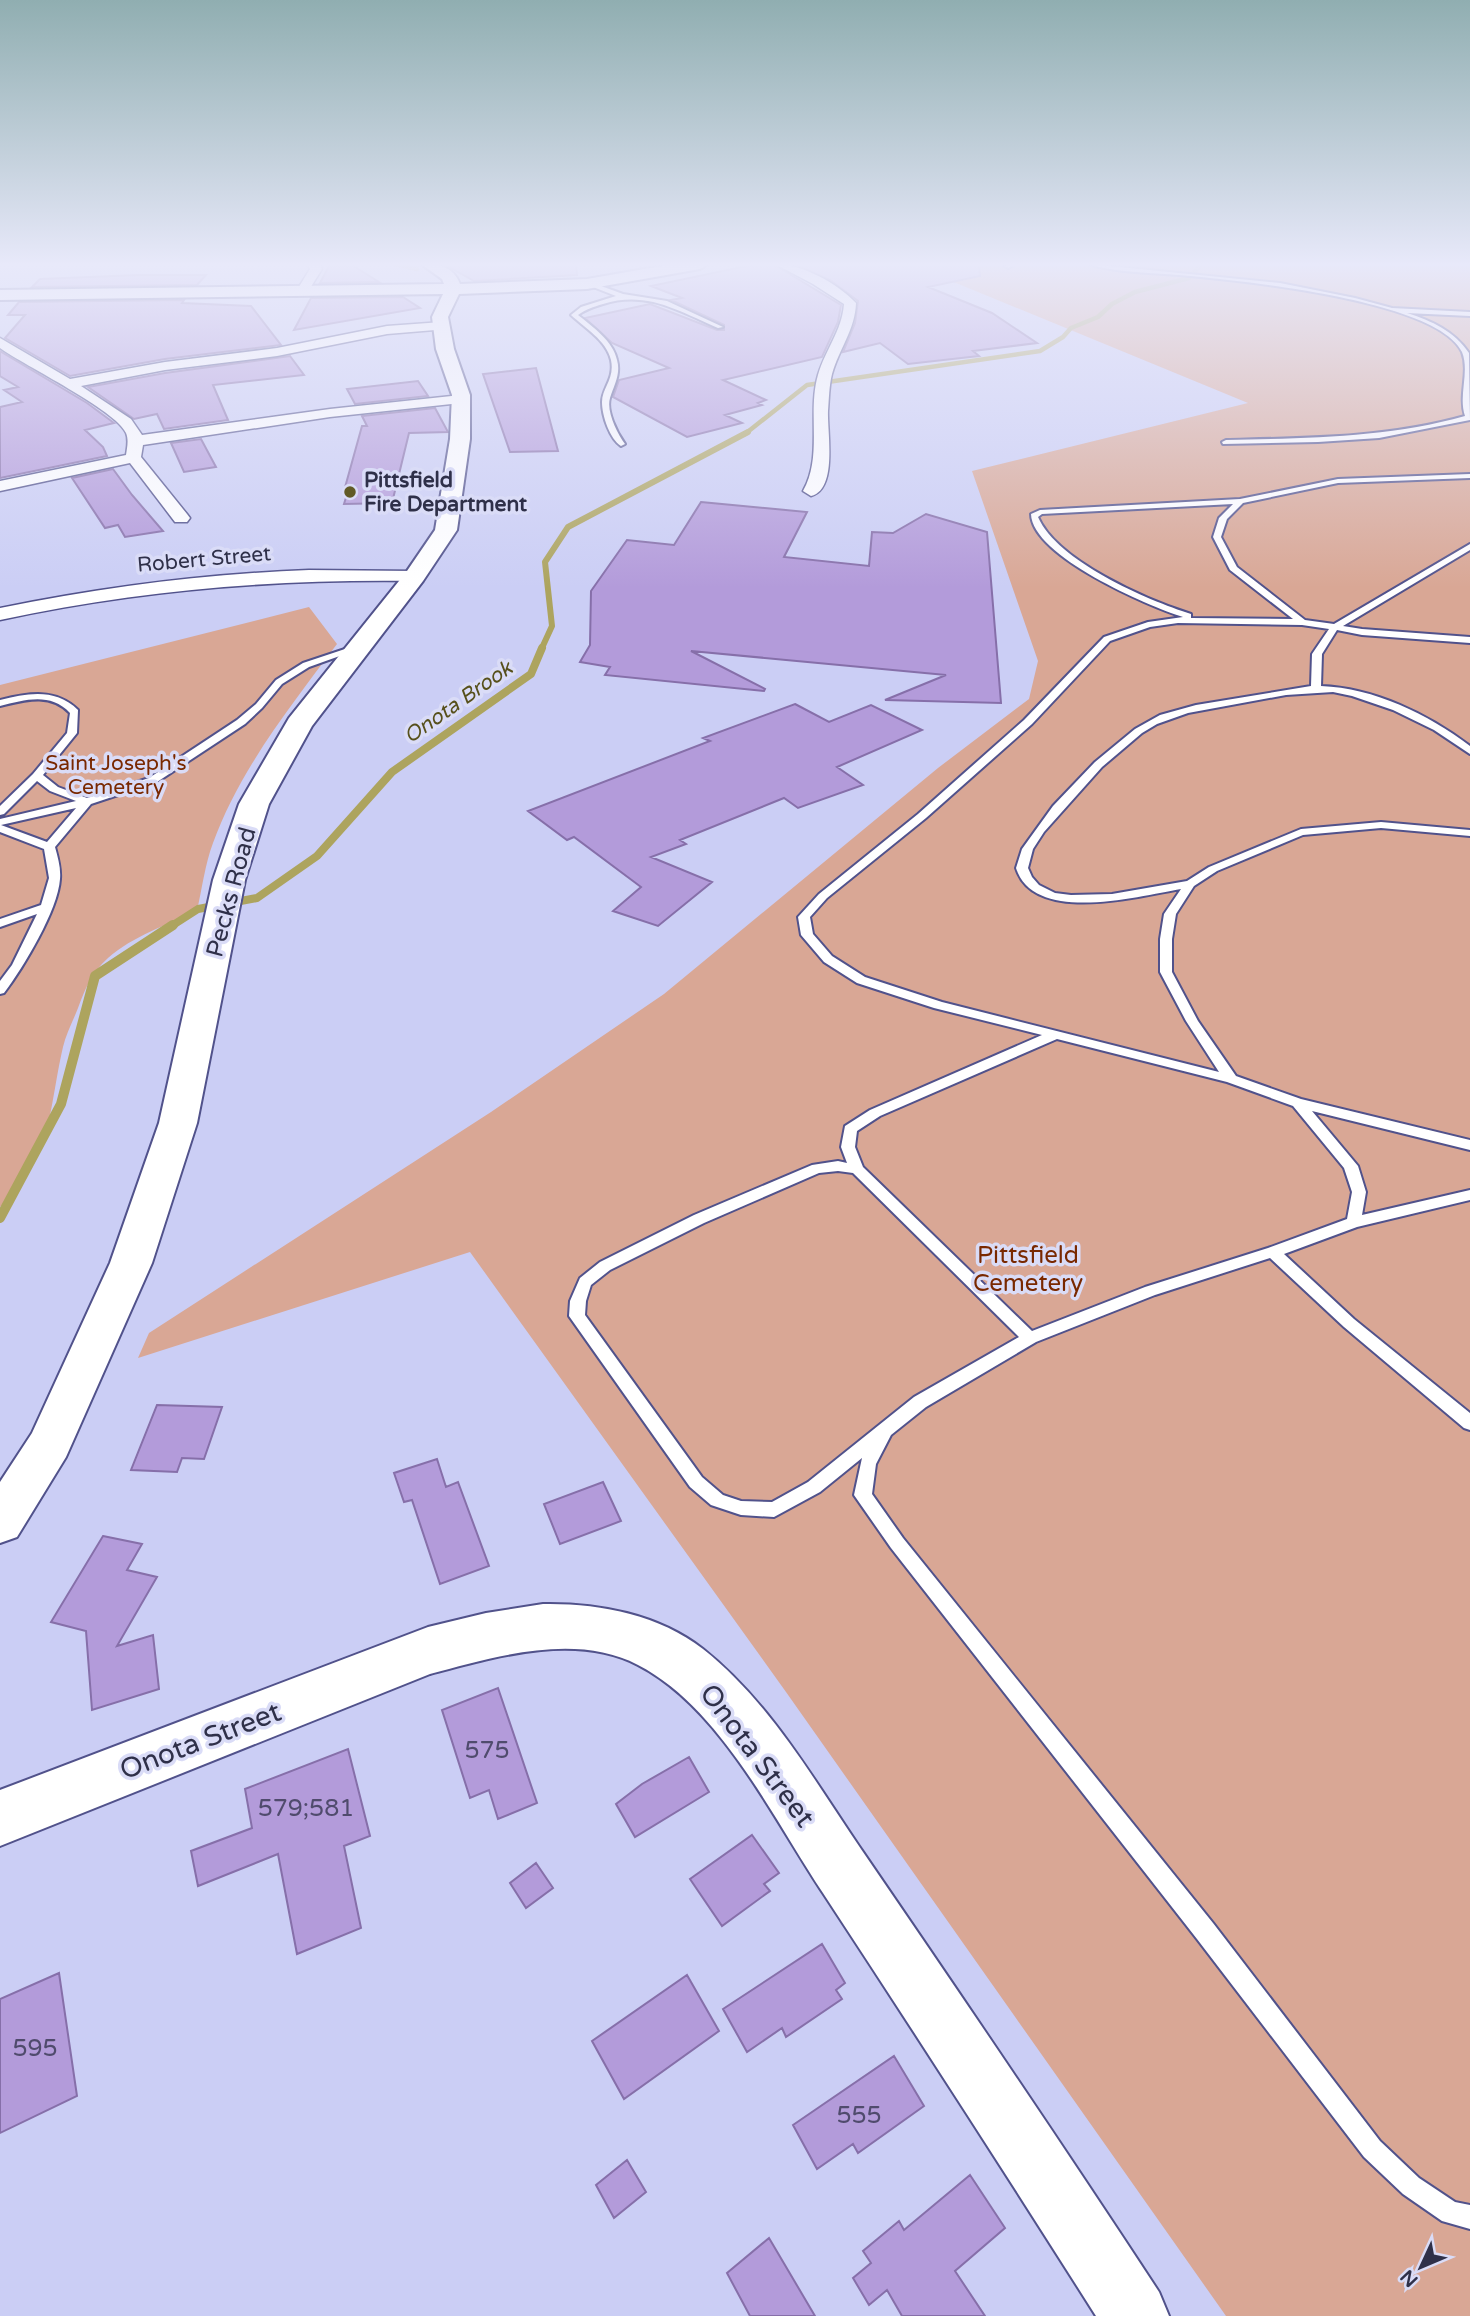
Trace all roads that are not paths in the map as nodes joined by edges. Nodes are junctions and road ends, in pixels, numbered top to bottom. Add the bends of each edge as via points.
1 (47, 372) edge
2 (132, 372) edge
3 (452, 372) edge
4 (615, 372) edge
5 (828, 372) edge
6 (1469, 372) edge
7 (66, 384) junction
8 (461, 399) junction
9 (1469, 417) edge
10 (135, 441) junction
11 (1226, 442) dead end
12 (621, 444) dead end
13 (133, 458) junction
14 (1470, 476) edge
15 (0, 486) edge
16 (811, 491) dead end
17 (1240, 501) junction
18 (181, 518) dead end
19 (1470, 546) edge
20 (415, 576) junction
21 (0, 614) edge
22 (1196, 619) junction
23 (1303, 622) junction
24 (1335, 627) junction
25 (1470, 640) edge
26 (358, 648) junction
27 (1316, 688) junction
28 (0, 703) edge
29 (1470, 751) edge
30 (37, 776) junction
31 (87, 802) junction
32 (0, 813) edge
33 (0, 822) edge
34 (0, 828) edge
35 (1470, 833) edge
36 (49, 847) junction
37 (1190, 884) junction
38 (46, 907) junction
39 (0, 923) edge
40 (0, 990) edge
41 (1057, 1034) junction
42 (1231, 1079) junction
43 (1298, 1102) junction
44 (1470, 1145) edge
45 (857, 1169) junction
46 (1470, 1195) edge
47 (1354, 1222) junction
48 (1273, 1252) junction
49 (1030, 1338) junction
50 (1470, 1423) edge
51 (886, 1430) junction
52 (0, 1522) edge
53 (0, 1818) edge
54 (1470, 2217) edge
55 (1135, 2316) edge

1 - 7 street
2 - 7 street
3 - 8 street, Pecks Road
4 - 12 lane via 605,401
5 - 16 street via 820,427 823,462
6 - 9 lane
7 - 10 street via 123,420 132,428
8 - 10 street via 330,412
8 - 20 street, Pecks Road via 460,439 446,530
9 - 11 lane via 1385,436
10 - 13 street
13 - 15 street
13 - 18 street
14 - 17 lane via 1338,481
17 - 22 lane via 1034,516 1047,539 1103,581 1143,602
17 - 23 lane via 1223,518 1217,537 1233,568
19 - 24 lane
20 - 21 street, Robert Street via 326,573 233,578 134,588
20 - 26 street, Pecks Road
22 - 23 lane
22 - 41 lane via 1148,625 1107,639 1028,722 804,917 807,935 828,960 861,980 938,1005
23 - 24 lane
24 - 25 lane
24 - 27 lane via 1317,654
26 - 31 lane via 306,665 279,682 241,722 153,780
26 - 52 street, Pecks Road via 299,724 254,804 223,908 178,1123 131,1263 50,1444
27 - 29 lane via 1393,707
27 - 37 lane via 1185,709 1132,734 1027,845 1021,867 1038,890 1057,897 1079,899
28 - 30 lane via 28,696 56,697 75,712 72,733
30 - 31 lane via 54,789
30 - 32 lane
31 - 33 lane
31 - 36 lane
34 - 36 lane
35 - 37 lane via 1381,825 1301,832 1213,869
36 - 38 lane via 57,883
37 - 42 lane via 1170,914 1166,972
38 - 39 lane
38 - 40 lane via 18,966
41 - 42 lane
41 - 45 lane via 875,1113 850,1129 848,1147
42 - 43 lane
43 - 44 lane
43 - 47 lane via 1351,1166 1359,1192
45 - 49 lane
45 - 51 lane via 817,1168 605,1266 585,1282 577,1316 696,1482 717,1500 741,1508 774,1510 814,1487
46 - 47 lane
47 - 48 lane
48 - 49 lane via 1150,1291
48 - 50 lane via 1349,1323
49 - 51 lane via 920,1402
51 - 54 lane via 868,1463 863,1495 897,1543 1372,2150 1411,2186 1450,2213
53 - 55 street, Onota Street via 428,1651 478,1638 566,1626 608,1629 657,1648 699,1676 753,1739 940,2014

